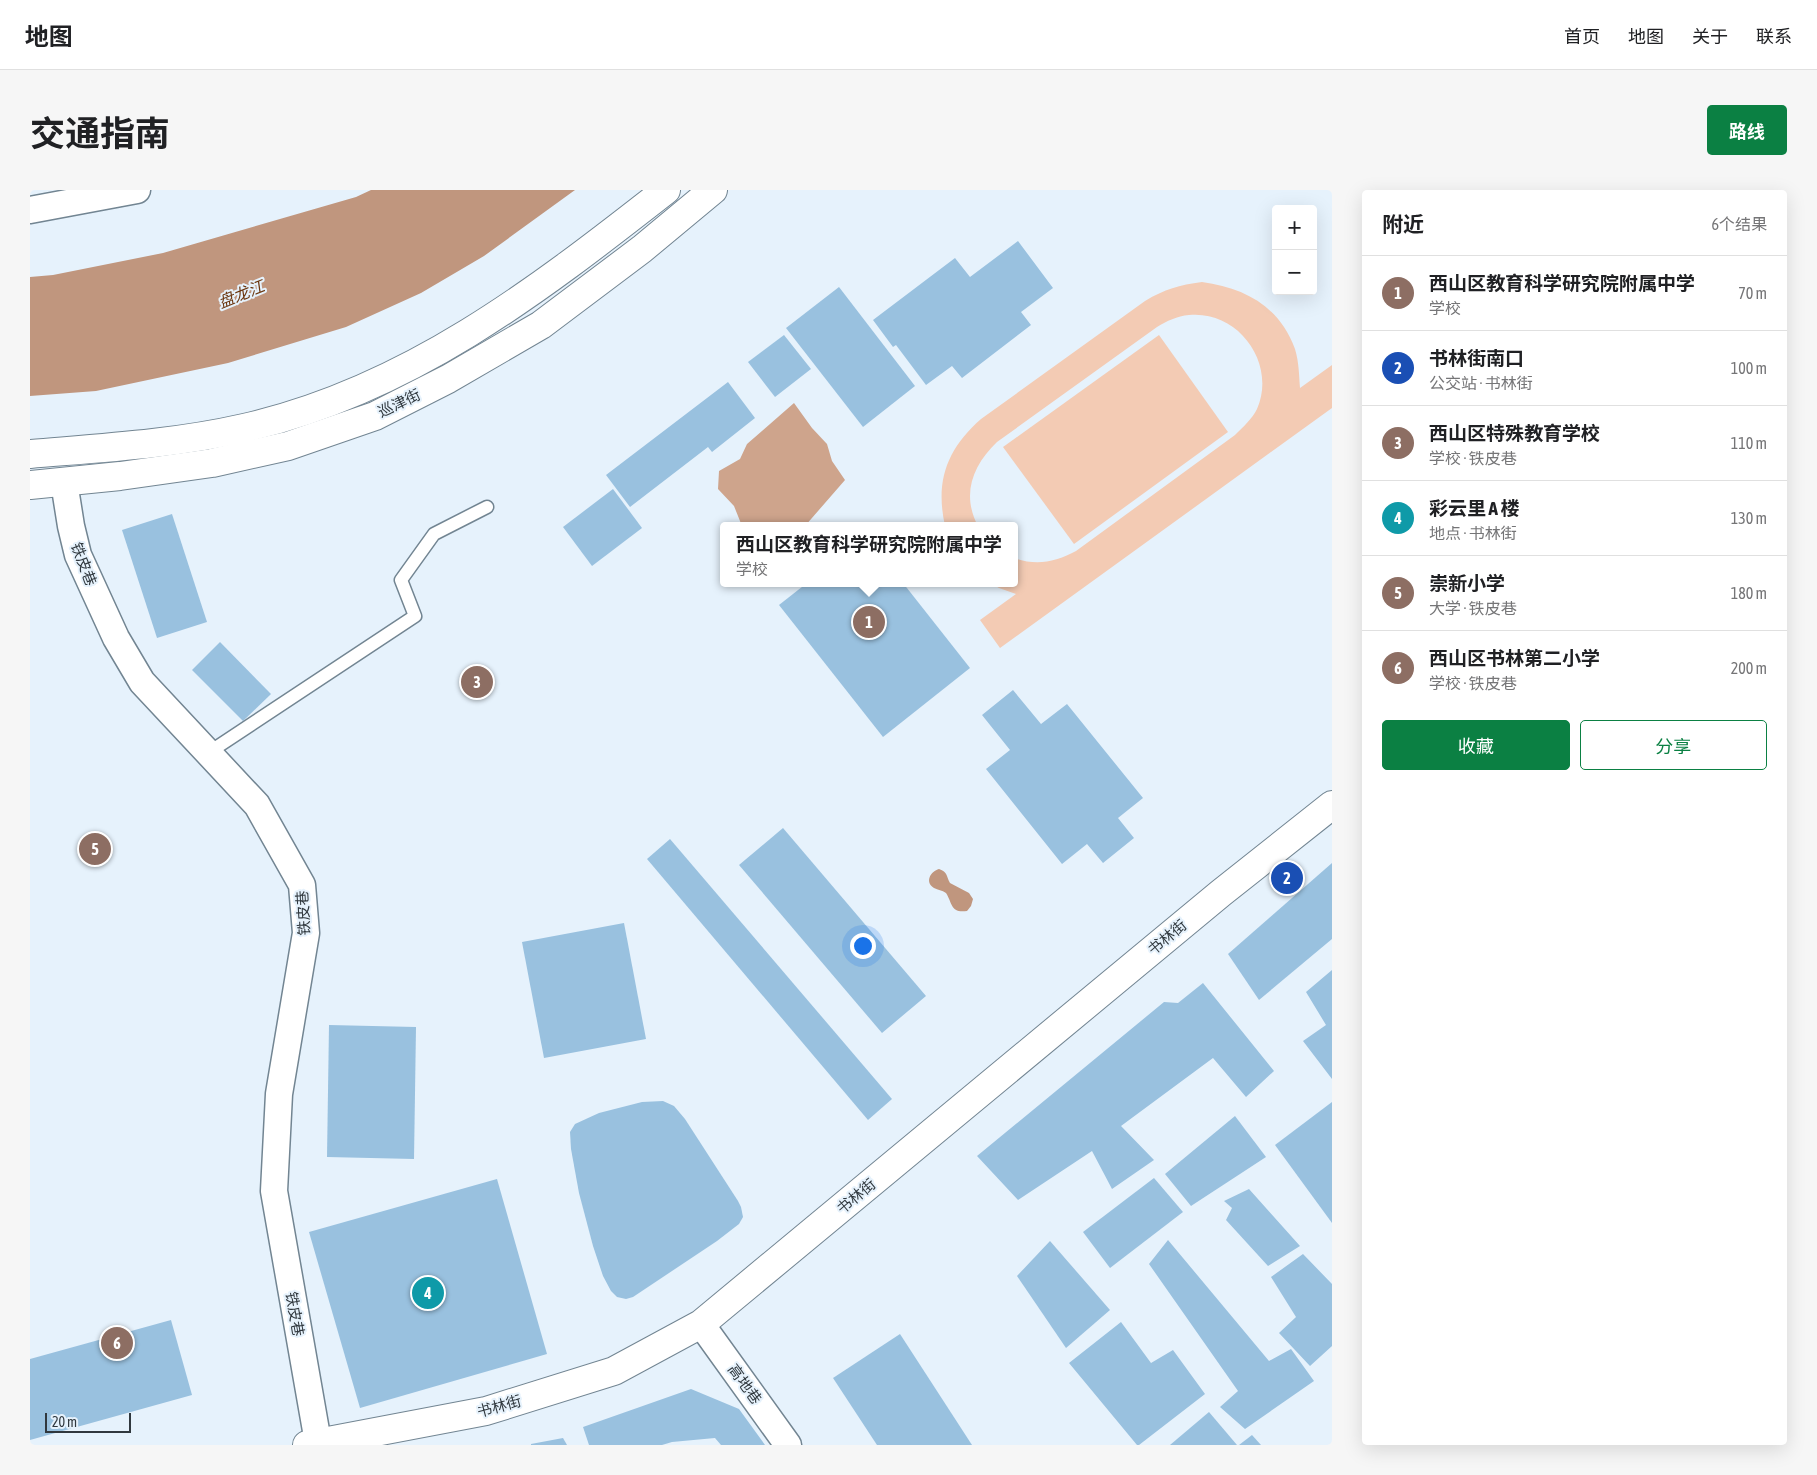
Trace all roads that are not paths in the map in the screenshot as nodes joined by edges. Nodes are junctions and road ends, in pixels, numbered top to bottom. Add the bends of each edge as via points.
1 (137, 190) edge
2 (666, 190) edge
3 (713, 190) edge
4 (30, 210) edge
5 (30, 454) edge
6 (64, 482) junction
7 (30, 485) edge
8 (487, 507) dead end
9 (208, 752) junction
10 (1332, 805) edge
11 (702, 1324) junction
12 (312, 1444) edge
13 (788, 1445) edge

1 - 4 street
2 - 5 main road, 巡津街 via 574,262 490,320 416,364 364,389 244,428 168,440
3 - 6 main road, 巡津街 via 642,249 541,325 448,379 374,416 288,446 212,463
6 - 7 main road, 巡津街
6 - 9 street, 铁皮巷 via 78,555 116,638 142,682
8 - 9 lane via 434,534 401,580 415,616
9 - 12 street, 铁皮巷 via 257,805 302,884 306,933 279,1094 274,1191
10 - 11 main road, 书林街 via 1221,893
11 - 12 main road, 书林街 via 614,1371 495,1408
11 - 13 street, 高地巷

